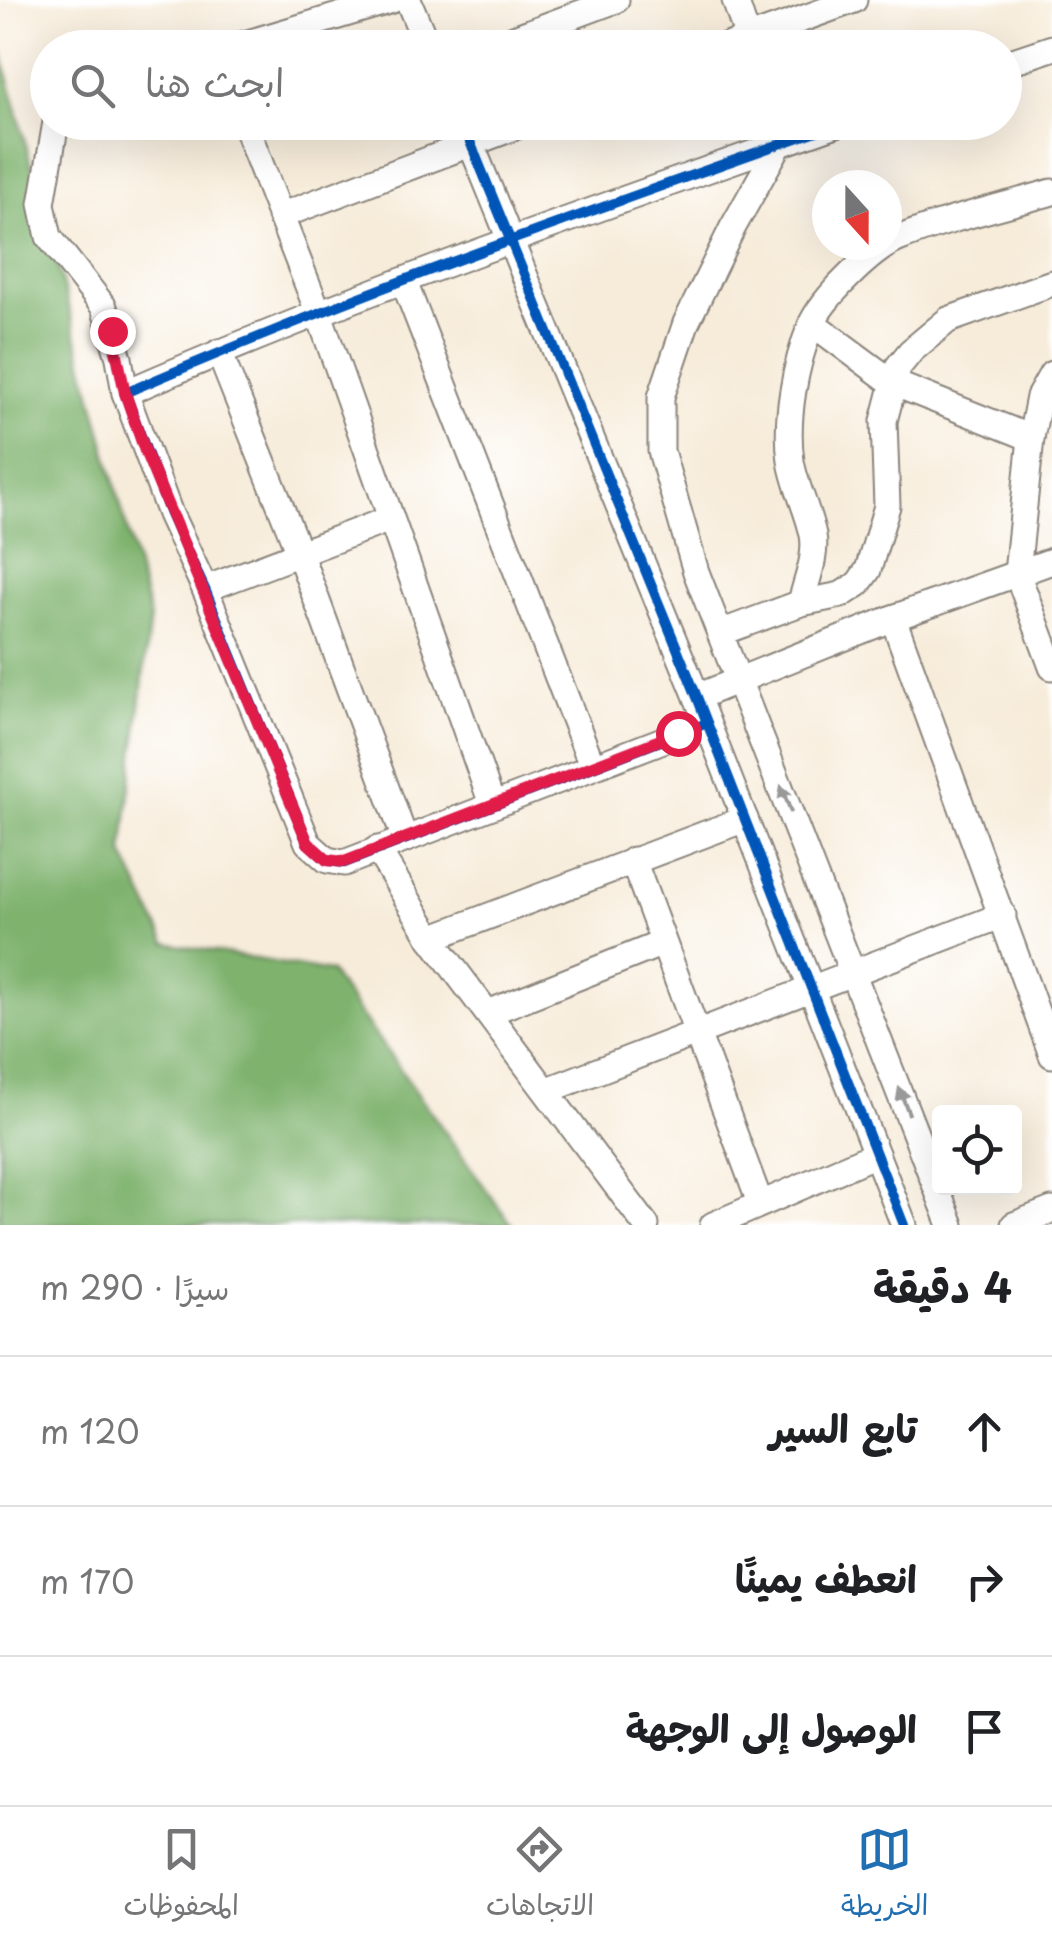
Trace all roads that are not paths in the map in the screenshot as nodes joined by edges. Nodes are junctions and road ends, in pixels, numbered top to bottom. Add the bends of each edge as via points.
1 (392, 0) edge
2 (408, 0) edge
3 (616, 0) edge
4 (735, 0) edge
5 (854, 0) edge
6 (291, 30) edge
7 (420, 30) edge
8 (535, 30) edge
9 (746, 30) edge
10 (780, 30) edge
11 (1052, 48) edge
12 (1022, 58) edge
13 (53, 140) edge
14 (251, 140) edge
15 (452, 140) edge
16 (471, 140) edge
17 (761, 140) edge
18 (773, 140) edge
19 (1052, 192) edge
20 (280, 216) junction
21 (509, 242) junction
22 (404, 282) junction
23 (1052, 283) edge
24 (319, 314) junction
25 (812, 323) junction
26 (219, 352) junction
27 (1052, 374) edge
28 (893, 384) junction
29 (125, 393) junction
30 (1031, 438) junction
31 (390, 520) junction
32 (300, 555) junction
33 (1052, 561) edge
34 (1017, 573) junction
35 (205, 590) junction
36 (801, 602) junction
37 (893, 618) junction
38 (720, 633) junction
39 (1052, 667) edge
40 (739, 680) junction
41 (697, 697) junction
42 (707, 722) junction
43 (592, 764) junction
44 (492, 804) junction
45 (745, 819) junction
46 (405, 838) junction
47 (377, 849) junction
48 (632, 860) junction
49 (1003, 915) junction
50 (430, 938) junction
51 (663, 943) junction
52 (853, 971) junction
53 (811, 988) junction
54 (488, 1012) junction
55 (697, 1032) junction
56 (1052, 1055) edge
57 (548, 1090) junction
58 (876, 1154) junction
59 (760, 1204) junction
60 (1052, 1210) edge
61 (646, 1225) edge
62 (713, 1225) edge
63 (904, 1225) edge
64 (952, 1225) edge
65 (1014, 1225) edge

1 - 6 street
2 - 7 street
3 - 8 street
4 - 9 street
5 - 10 street
11 - 12 street
13 - 29 street via 42,204 49,238 104,307
14 - 20 street
15 - 20 street
16 - 21 street
17 - 21 street
18 - 38 street via 704,282 661,398 665,473
19 - 25 street via 894,240 856,271
20 - 24 street
21 - 22 street
21 - 41 street
22 - 24 street
22 - 43 street
23 - 28 street via 948,320 910,351
24 - 26 street
24 - 31 street
25 - 28 street
25 - 36 street via 789,426 813,536
26 - 29 street
26 - 32 street
27 - 30 street via 1039,397
28 - 30 street
28 - 36 street via 884,421 887,506 868,570 842,595
29 - 35 street
30 - 34 street
31 - 32 street
31 - 44 street
32 - 35 street
32 - 46 street
33 - 34 street
34 - 37 street
34 - 39 street
35 - 47 street via 312,850 344,862
36 - 38 street
37 - 40 street
37 - 49 street
38 - 40 street
40 - 41 street
52 -> 40 street
41 - 42 street
42 - 43 street
42 - 45 street
43 - 44 street
44 - 46 street
45 - 48 street
45 - 53 street
46 - 47 street
47 - 50 street
48 - 50 street
48 - 51 street
49 - 52 street
49 - 56 street
50 - 54 street
51 - 54 street
51 - 55 street
52 - 53 street
64 -> 52 street
53 - 55 street
53 - 58 street
54 - 57 street
55 - 57 street
55 - 59 street
57 - 61 street
58 - 59 street
58 - 63 street
59 - 62 street
60 - 65 street

